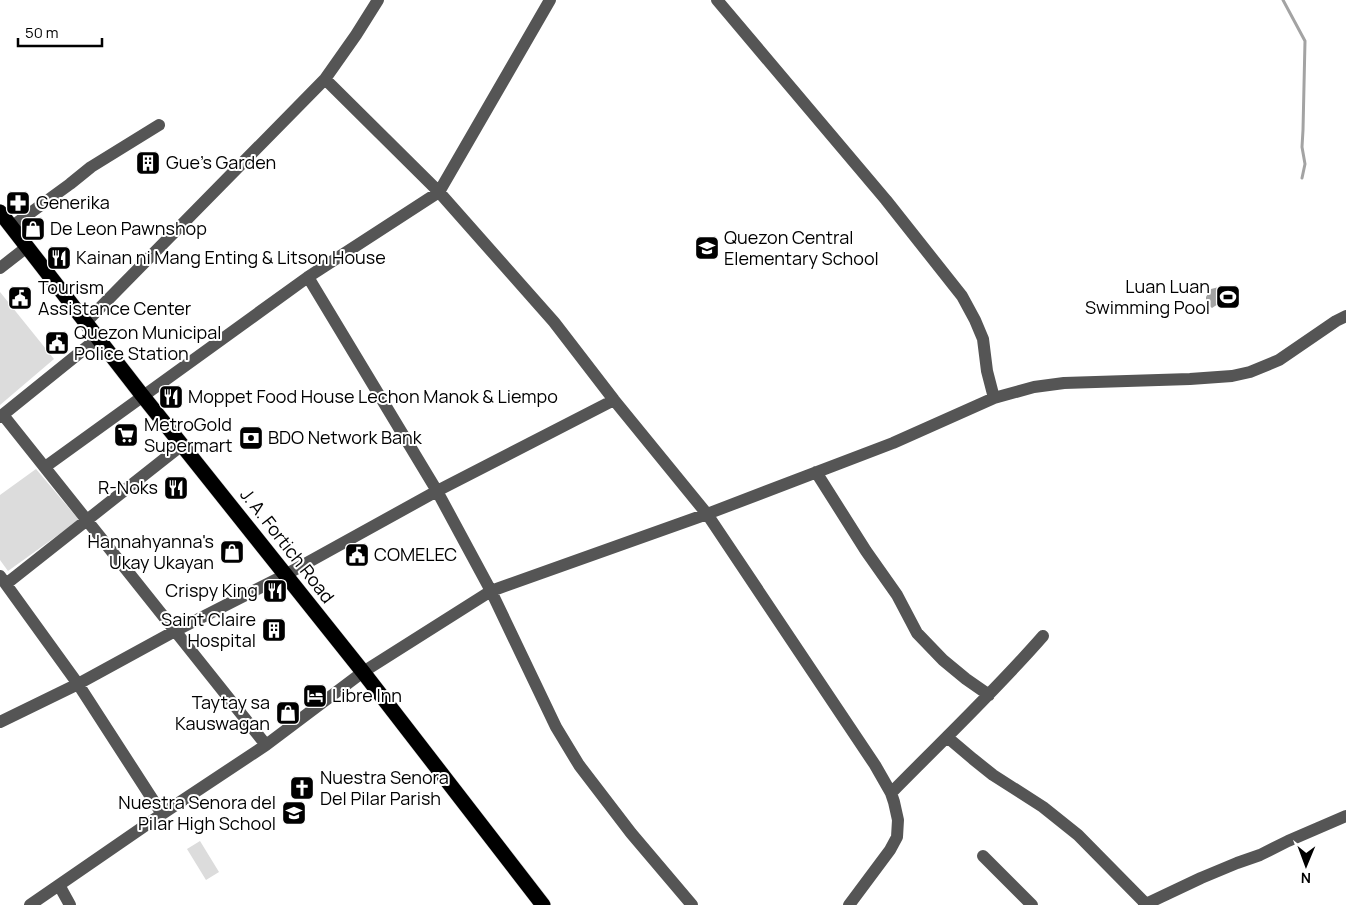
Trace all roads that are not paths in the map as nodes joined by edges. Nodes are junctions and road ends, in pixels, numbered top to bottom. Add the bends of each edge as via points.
1 (378, 0) edge
2 (550, 0) edge
3 (717, 0) edge
4 (325, 79) junction
5 (159, 126) dead end
6 (439, 192) junction
7 (0, 212) edge
8 (12, 227) junction
9 (27, 247) junction
10 (0, 268) edge
11 (308, 277) junction
12 (1346, 316) edge
13 (86, 322) junction
14 (98, 338) junction
15 (142, 395) junction
16 (994, 398) junction
17 (614, 400) junction
18 (2, 416) edge
19 (182, 445) junction
20 (44, 467) junction
21 (816, 472) junction
22 (437, 491) junction
23 (707, 514) junction
24 (87, 520) junction
25 (285, 575) junction
26 (3, 580) edge
27 (491, 591) junction
28 (175, 631) junction
29 (1043, 636) dead end
30 (363, 672) junction
31 (78, 684) junction
32 (989, 695) junction
33 (0, 722) edge
34 (947, 737) junction
35 (266, 746) junction
36 (891, 793) junction
37 (162, 814) junction
38 (1346, 816) edge
39 (983, 856) dead end
40 (59, 886) junction
41 (1145, 904) edge
42 (30, 905) edge
43 (70, 905) edge
44 (543, 905) edge
45 (692, 905) edge
46 (849, 905) edge
47 (1032, 905) edge

1 - 4 street
2 - 6 street
3 - 16 street via 886,200 962,296 983,339
4 - 6 street
4 - 13 street
5 - 8 street via 91,167
6 - 11 street
6 - 17 street via 554,322
7 - 8 highway, J. A. Fortich Road
8 - 9 highway, J. A. Fortich Road
9 - 10 street
9 - 13 highway, J. A. Fortich Road
11 - 15 street
11 - 22 street
12 - 16 street via 1278,360 1250,372 1190,379 1064,383
13 - 14 highway, J. A. Fortich Road
14 - 15 highway, J. A. Fortich Road
14 - 18 street
15 - 19 highway, J. A. Fortich Road
15 - 20 street
16 - 21 street via 915,434
17 - 22 street
17 - 23 street
18 - 20 street
19 - 24 street
19 - 25 highway, J. A. Fortich Road
20 - 24 street
21 - 23 street
21 - 32 street via 897,595 917,633 943,660
22 - 25 street
22 - 27 street
23 - 27 street
23 - 36 street
24 - 26 street
24 - 28 street
25 - 28 street
25 - 30 highway, J. A. Fortich Road
26 - 31 street
27 - 30 street
27 - 45 street via 556,727 579,765
28 - 31 street
28 - 35 street
29 - 32 street
30 - 35 street
30 - 44 highway, J. A. Fortich Road
31 - 33 street
31 - 37 street
32 - 34 street
34 - 36 street
34 - 41 street via 973,760 1044,807 1078,835
35 - 37 street
36 - 46 street via 898,820 896,837
37 - 40 street
38 - 41 street
39 - 47 street
40 - 42 street
40 - 43 street

